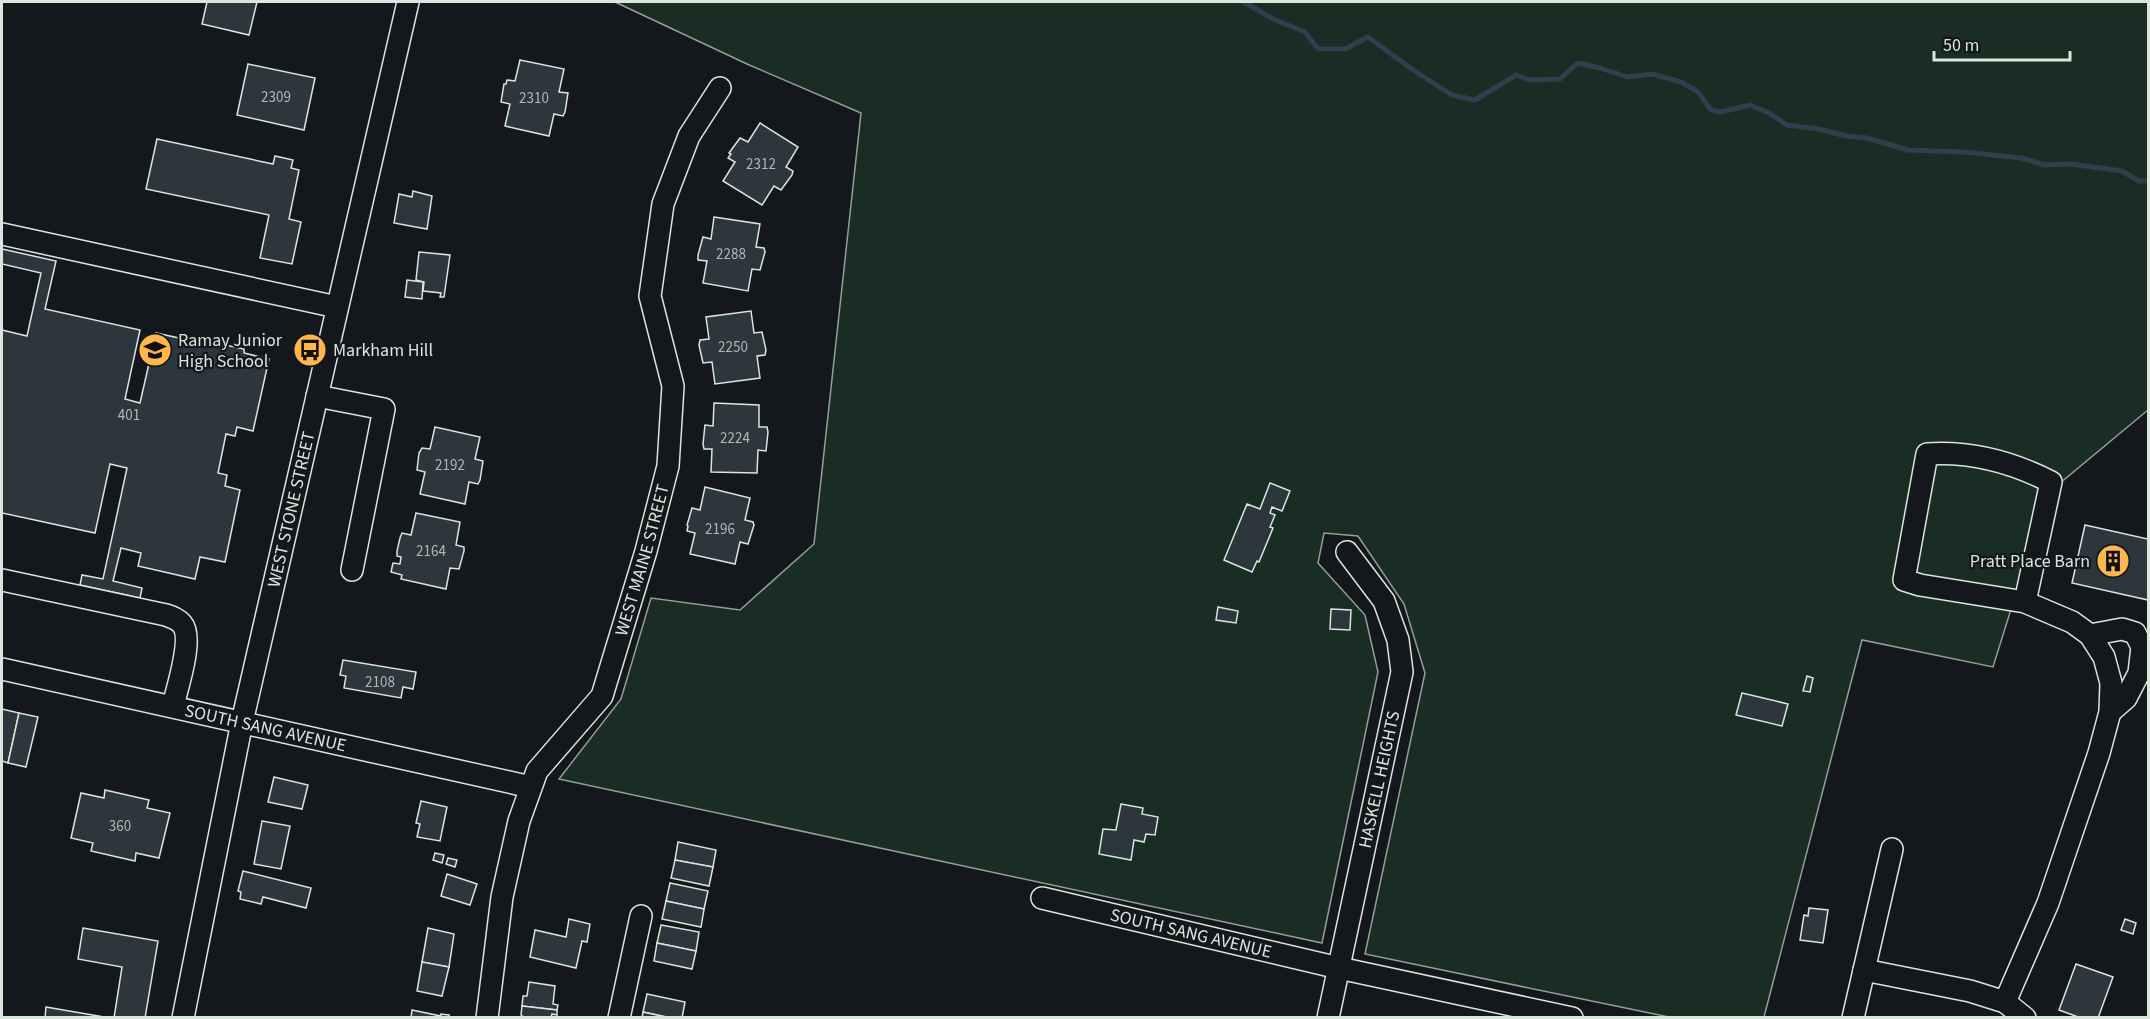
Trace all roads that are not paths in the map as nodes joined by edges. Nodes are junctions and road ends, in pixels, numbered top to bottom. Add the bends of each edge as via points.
1 (408, 2) edge
2 (720, 88) dead end
3 (2, 234) edge
4 (337, 307) junction
5 (317, 396) junction
6 (1347, 552) dead end
7 (352, 570) dead end
8 (2, 580) edge
9 (2025, 602) junction
10 (2090, 635) junction
11 (2, 669) edge
12 (173, 706) junction
13 (2110, 712) junction
14 (242, 722) junction
15 (531, 787) junction
16 (1892, 849) dead end
17 (1042, 898) dead end
18 (641, 916) dead end
19 (1339, 968) junction
20 (1864, 970) junction
21 (2005, 1002) junction
22 (183, 1017) edge
23 (487, 1017) edge
24 (619, 1017) edge
25 (1328, 1017) edge
26 (1572, 1017) edge
27 (1853, 1017) edge
28 (2025, 1017) edge

1 - 4 street, WEST STONE STREET
2 - 15 street, WEST MAINE STREET via 689,136 663,204 650,296 673,386 668,466 646,551 602,696 537,771
3 - 4 street
4 - 5 street, WEST STONE STREET
5 - 7 street via 384,409
5 - 14 street, WEST STONE STREET
6 - 19 street, HASKELL HEIGHTS via 1384,601 1398,640 1402,672
8 - 12 street via 166,615 181,622 187,642
9 - 9 street via 2051,482 1991,458 1927,454 1904,580
9 - 10 street via 2072,622
10 - 13 street via 2104,657 2110,683
10 - 13 street via 2122,629 2135,633 2142,647 2139,673 2126,698
11 - 12 street, SOUTH SANG AVENUE
12 - 14 street, SOUTH SANG AVENUE
13 - 21 street via 2048,903
14 - 15 street, SOUTH SANG AVENUE
14 - 22 street, WEST STONE STREET
15 - 23 street, WEST MAINE STREET via 502,897
16 - 20 street
17 - 19 street, SOUTH SANG AVENUE
18 - 24 street
19 - 25 street, HASKELL HEIGHTS
19 - 26 street, SOUTH SANG AVENUE
20 - 21 street
20 - 27 street
21 - 28 street

